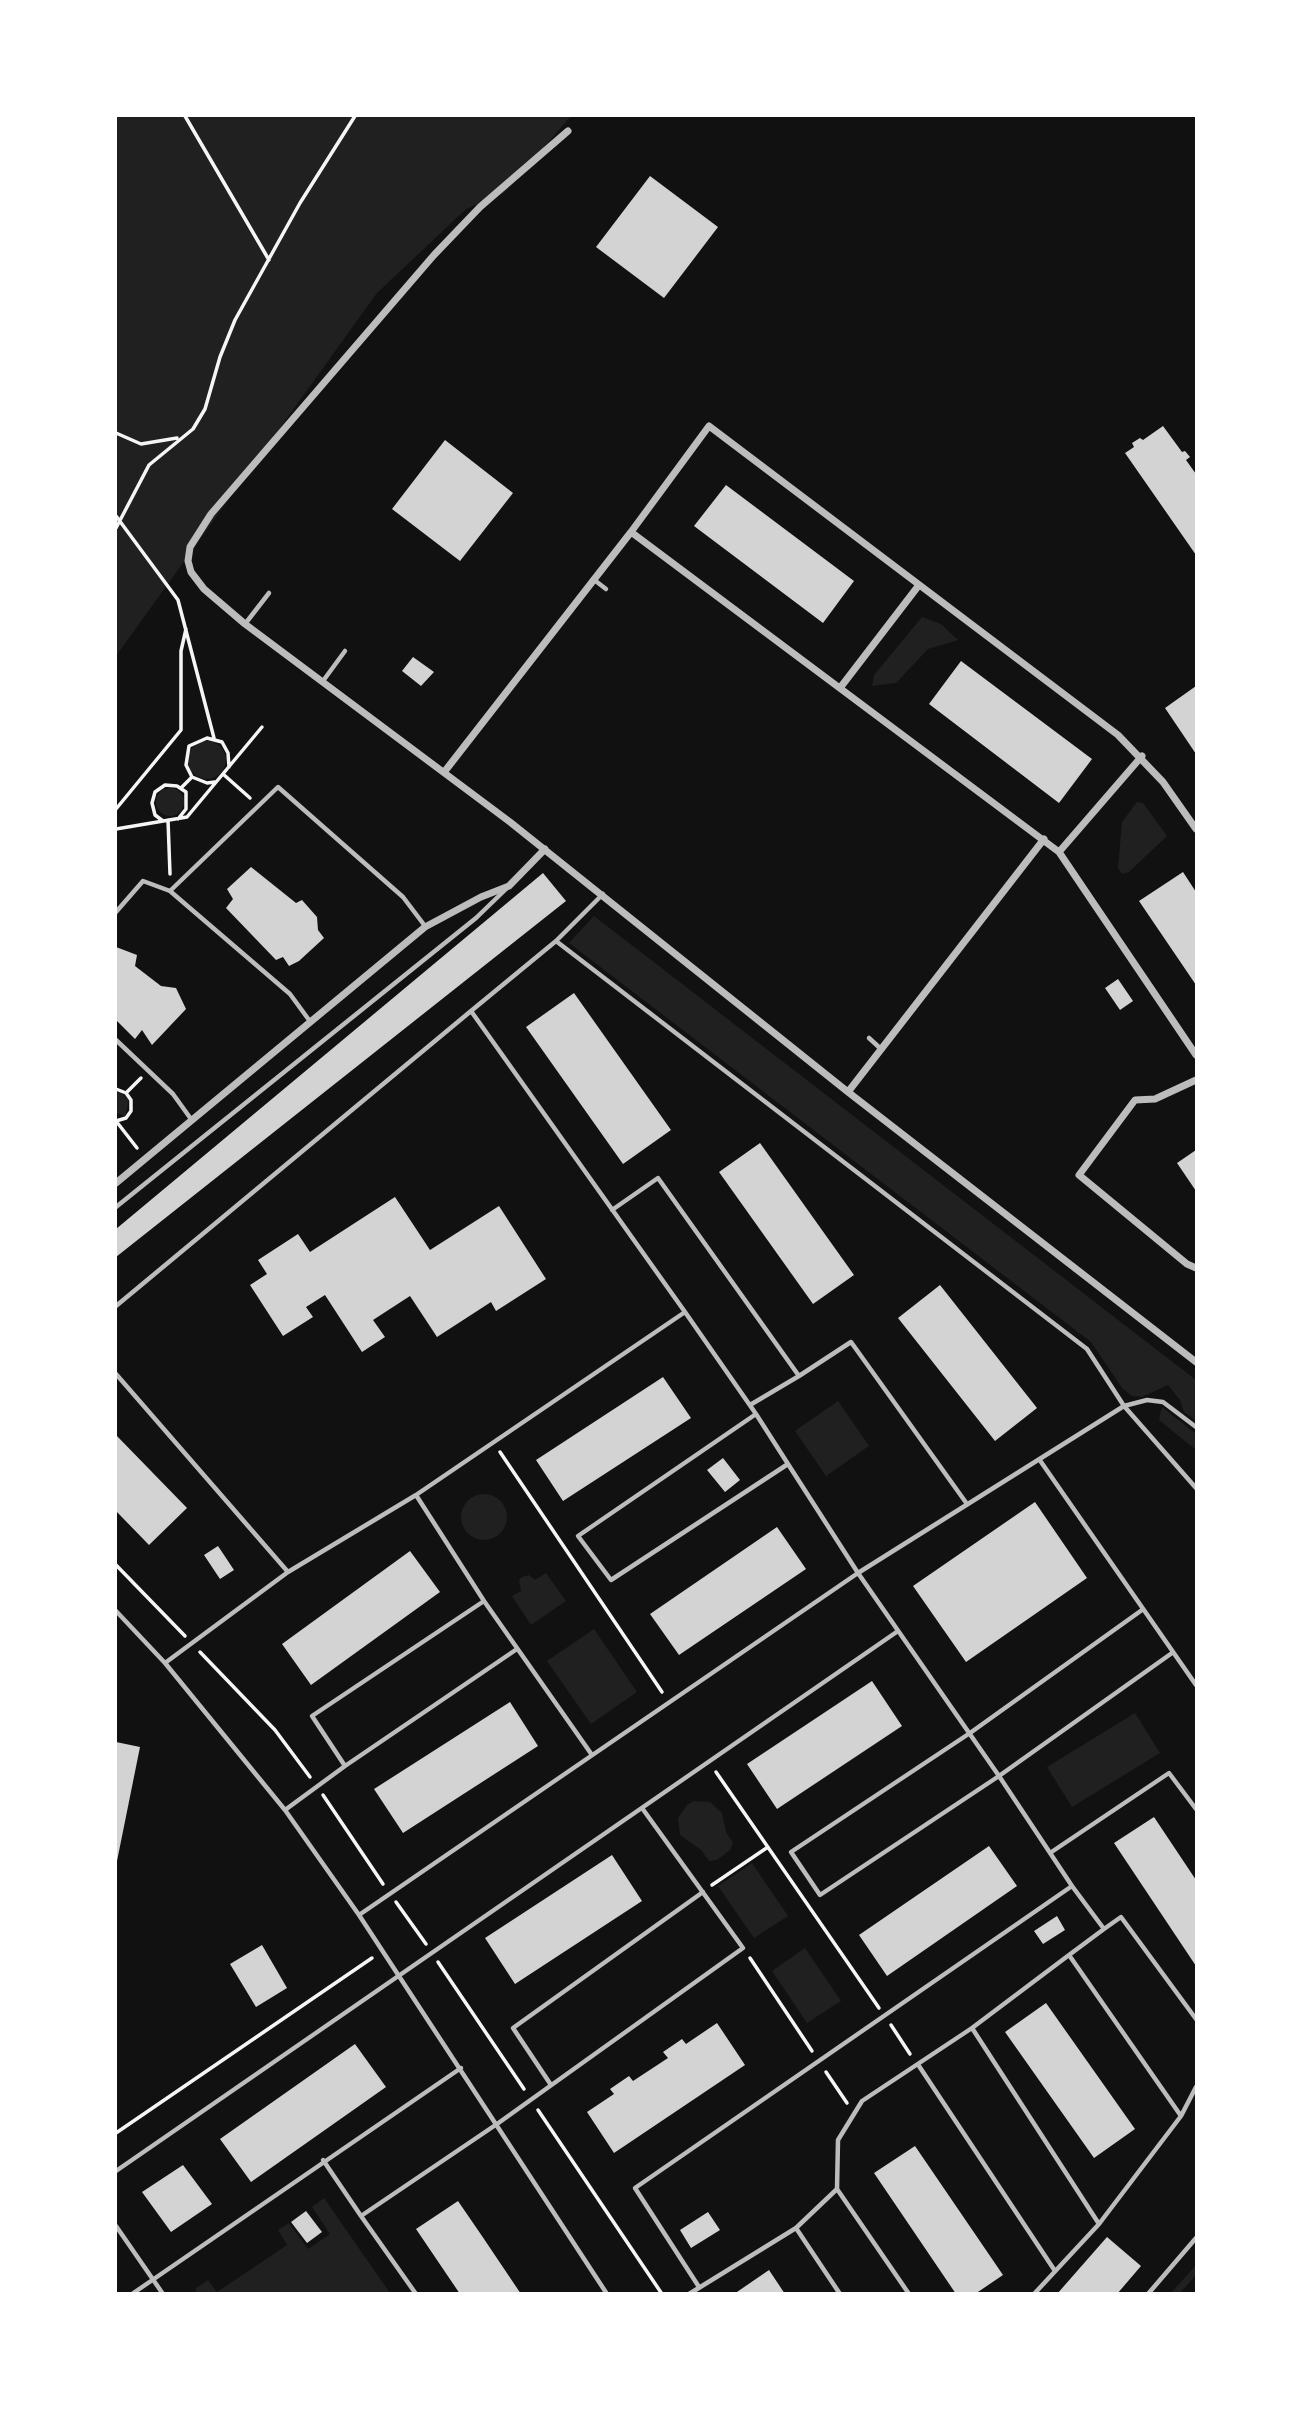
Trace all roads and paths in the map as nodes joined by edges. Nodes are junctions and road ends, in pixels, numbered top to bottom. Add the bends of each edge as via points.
1 (185, 116) edge
2 (355, 116) edge
3 (568, 131) dead end
4 (269, 260) junction
5 (116, 433) edge
6 (180, 438) junction
7 (116, 516) edge
8 (118, 526) edge
9 (631, 532) junction
10 (592, 579) junction
11 (919, 585) junction
12 (606, 589) dead end
13 (269, 593) dead end
14 (245, 624) junction
15 (187, 627) junction
16 (345, 651) dead end
17 (323, 681) junction
18 (841, 688) junction
19 (262, 727) dead end
20 (214, 738) junction
21 (1142, 756) junction
22 (229, 767) junction
23 (445, 771) junction
24 (223, 774) junction
25 (192, 777) junction
26 (217, 781) junction
27 (181, 788) junction
28 (244, 793) dead end
29 (116, 809) edge
30 (178, 818) junction
31 (165, 821) junction
32 (116, 829) edge
33 (1196, 829) edge
34 (1044, 839) junction
35 (545, 849) junction
36 (1059, 852) junction
37 (169, 865) dead end
38 (509, 886) junction
39 (170, 891) junction
40 (603, 894) junction
41 (116, 912) edge
42 (425, 927) junction
43 (556, 940) junction
44 (471, 1011) junction
45 (309, 1020) junction
46 (869, 1038) dead end
47 (116, 1040) edge
48 (882, 1049) junction
49 (1196, 1055) edge
50 (149, 1071) junction
51 (1196, 1080) edge
52 (116, 1089) edge
53 (848, 1092) junction
54 (126, 1093) junction
55 (191, 1119) junction
56 (116, 1121) edge
57 (144, 1158) junction
58 (116, 1183) edge
59 (116, 1207) edge
60 (612, 1210) junction
61 (1196, 1268) edge
62 (116, 1306) edge
63 (685, 1312) junction
64 (1196, 1362) edge
65 (116, 1374) edge
66 (799, 1376) junction
67 (750, 1405) junction
68 (1124, 1406) junction
69 (756, 1414) junction
70 (1196, 1427) edge
71 (493, 1442) junction
72 (1039, 1459) junction
73 (788, 1464) junction
74 (1196, 1488) edge
75 (416, 1495) junction
76 (967, 1504) junction
77 (116, 1565) edge
78 (288, 1573) junction
79 (858, 1573) junction
80 (484, 1601) junction
81 (1142, 1610) junction
82 (116, 1611) edge
83 (898, 1631) junction
84 (192, 1643) junction
85 (517, 1648) junction
86 (1172, 1653) junction
87 (165, 1663) junction
88 (1196, 1685) edge
89 (669, 1702) junction
90 (970, 1733) junction
91 (592, 1755) junction
92 (709, 1762) junction
93 (345, 1766) junction
94 (999, 1776) junction
95 (317, 1787) junction
96 (642, 1808) junction
97 (285, 1810) junction
98 (1196, 1810) edge
99 (768, 1847) junction
100 (1050, 1853) junction
101 (1072, 1886) junction
102 (703, 1892) junction
103 (390, 1894) junction
104 (359, 1915) junction
105 (1104, 1929) junction
106 (743, 1948) junction
107 (383, 1951) junction
108 (432, 1953) junction
109 (1069, 1955) junction
110 (398, 1976) junction
111 (885, 2018) junction
112 (1196, 2019) edge
113 (972, 2028) junction
114 (820, 2062) junction
115 (919, 2066) junction
116 (461, 2068) junction
117 (551, 2085) junction
118 (1196, 2087) edge
119 (531, 2099) junction
120 (854, 2114) junction
121 (1181, 2116) junction
122 (497, 2124) junction
123 (116, 2133) edge
124 (323, 2160) junction
125 (116, 2171) edge
126 (837, 2189) junction
127 (361, 2216) junction
128 (1099, 2224) junction
129 (116, 2226) edge
130 (796, 2228) junction
131 (1196, 2238) edge
132 (1055, 2270) junction
133 (153, 2279) junction
134 (699, 2287) junction
135 (132, 2294) edge
136 (163, 2294) edge
137 (416, 2294) edge
138 (607, 2294) edge
139 (662, 2294) edge
140 (689, 2294) edge
141 (840, 2294) edge
142 (909, 2294) edge
143 (1034, 2294) edge
144 (1148, 2294) edge

1 - 4 path
2 - 4 path
3 - 14 street via 480,207 434,255 196,533 188,561 191,572
4 - 6 path via 220,357 205,409 193,429
5 - 6 path via 141,444
6 - 8 path via 149,465
7 - 8 path
8 - 15 path via 178,600
9 - 10 street
9 - 11 street via 709,426
9 - 18 street
10 - 12 lane
10 - 23 street
11 - 18 street
11 - 21 street
13 - 14 lane
14 - 17 street
15 - 20 path
15 - 29 path via 181,651 181,730
16 - 17 lane
17 - 23 street
18 - 34 street
19 - 22 path
20 - 22 path via 225,747
20 - 25 path via 189,746 186,765
21 - 33 street
21 - 36 street
22 - 24 path
23 - 35 street
24 - 26 path
24 - 28 path
25 - 26 path via 207,783
25 - 27 path
26 - 30 path via 187,817
27 - 30 path via 187,803
27 - 31 path via 165,785 155,792 152,809
30 - 31 path
31 - 32 path
31 - 37 path
34 - 36 street
34 - 48 street
35 - 38 street
35 - 40 street
36 - 49 street
38 - 42 street
38 - 59 lane via 476,918
39 - 41 lane via 143,881
39 - 42 lane via 278,787 403,897
39 - 45 lane via 290,994
40 - 43 lane
40 - 53 street
42 - 45 street
43 - 44 lane
43 - 68 lane via 1087,1349
44 - 60 lane
44 - 62 lane
45 - 55 street
46 - 48 lane
47 - 50 lane
48 - 53 street
50 - 54 path
50 - 55 lane
51 - 61 street via 1155,1099 1135,1100 1079,1175
52 - 54 path
53 - 64 street
54 - 56 path via 131,1111
55 - 57 street
56 - 57 path
57 - 58 street
60 - 63 lane
60 - 66 lane via 658,1178
63 - 67 lane
63 - 71 lane
65 - 78 lane
66 - 67 lane
66 - 76 lane via 851,1342
67 - 69 lane
68 - 70 lane via 1147,1400 1163,1402
68 - 72 lane
68 - 74 lane
69 - 73 lane
69 - 73 lane via 579,1536 611,1580
71 - 75 lane
71 - 89 path
72 - 76 lane
72 - 81 lane
73 - 79 lane
75 - 78 lane
75 - 80 lane
76 - 79 lane
77 - 84 path
78 - 84 lane
79 - 83 lane
79 - 89 lane
80 - 85 lane
80 - 93 lane via 312,1716
81 - 86 lane
81 - 90 lane
82 - 87 lane
83 - 90 lane
83 - 92 lane
84 - 87 lane
84 - 95 path via 275,1730
85 - 91 lane
85 - 93 lane
86 - 88 lane
86 - 94 lane
87 - 97 lane
89 - 91 lane
90 - 94 lane
90 - 94 lane via 791,1852 820,1895
91 - 103 lane
92 - 96 lane
92 - 99 path
93 - 95 lane
94 - 100 lane
95 - 97 lane
95 - 103 path
96 - 102 lane
96 - 108 lane
97 - 104 lane
98 - 100 lane via 1170,1773
99 - 102 path
99 - 111 path
100 - 101 lane
101 - 105 lane
101 - 111 lane
102 - 106 lane
102 - 117 lane via 513,2028
103 - 104 lane
103 - 108 path
104 - 107 lane
105 - 109 lane
105 - 112 lane via 1121,1917
106 - 114 path
106 - 117 lane
107 - 110 lane
107 - 123 path
108 - 110 lane
108 - 119 path
109 - 113 lane
109 - 121 lane
110 - 116 lane
110 - 125 lane
111 - 114 lane
111 - 115 path
113 - 115 lane
113 - 128 lane
114 - 120 path
114 - 134 lane via 635,2188
115 - 120 lane via 862,2101
115 - 132 lane
116 - 122 lane
116 - 124 lane
117 - 119 lane
118 - 121 lane
119 - 122 lane
119 - 139 path
120 - 126 lane via 838,2140
121 - 128 lane
122 - 127 lane
122 - 138 lane
124 - 127 lane
124 - 133 lane
126 - 130 lane
126 - 142 lane
127 - 137 lane
128 - 132 lane
129 - 133 lane
130 - 134 lane
130 - 141 lane
131 - 144 lane
132 - 143 lane
133 - 135 lane
133 - 136 lane
134 - 140 lane

